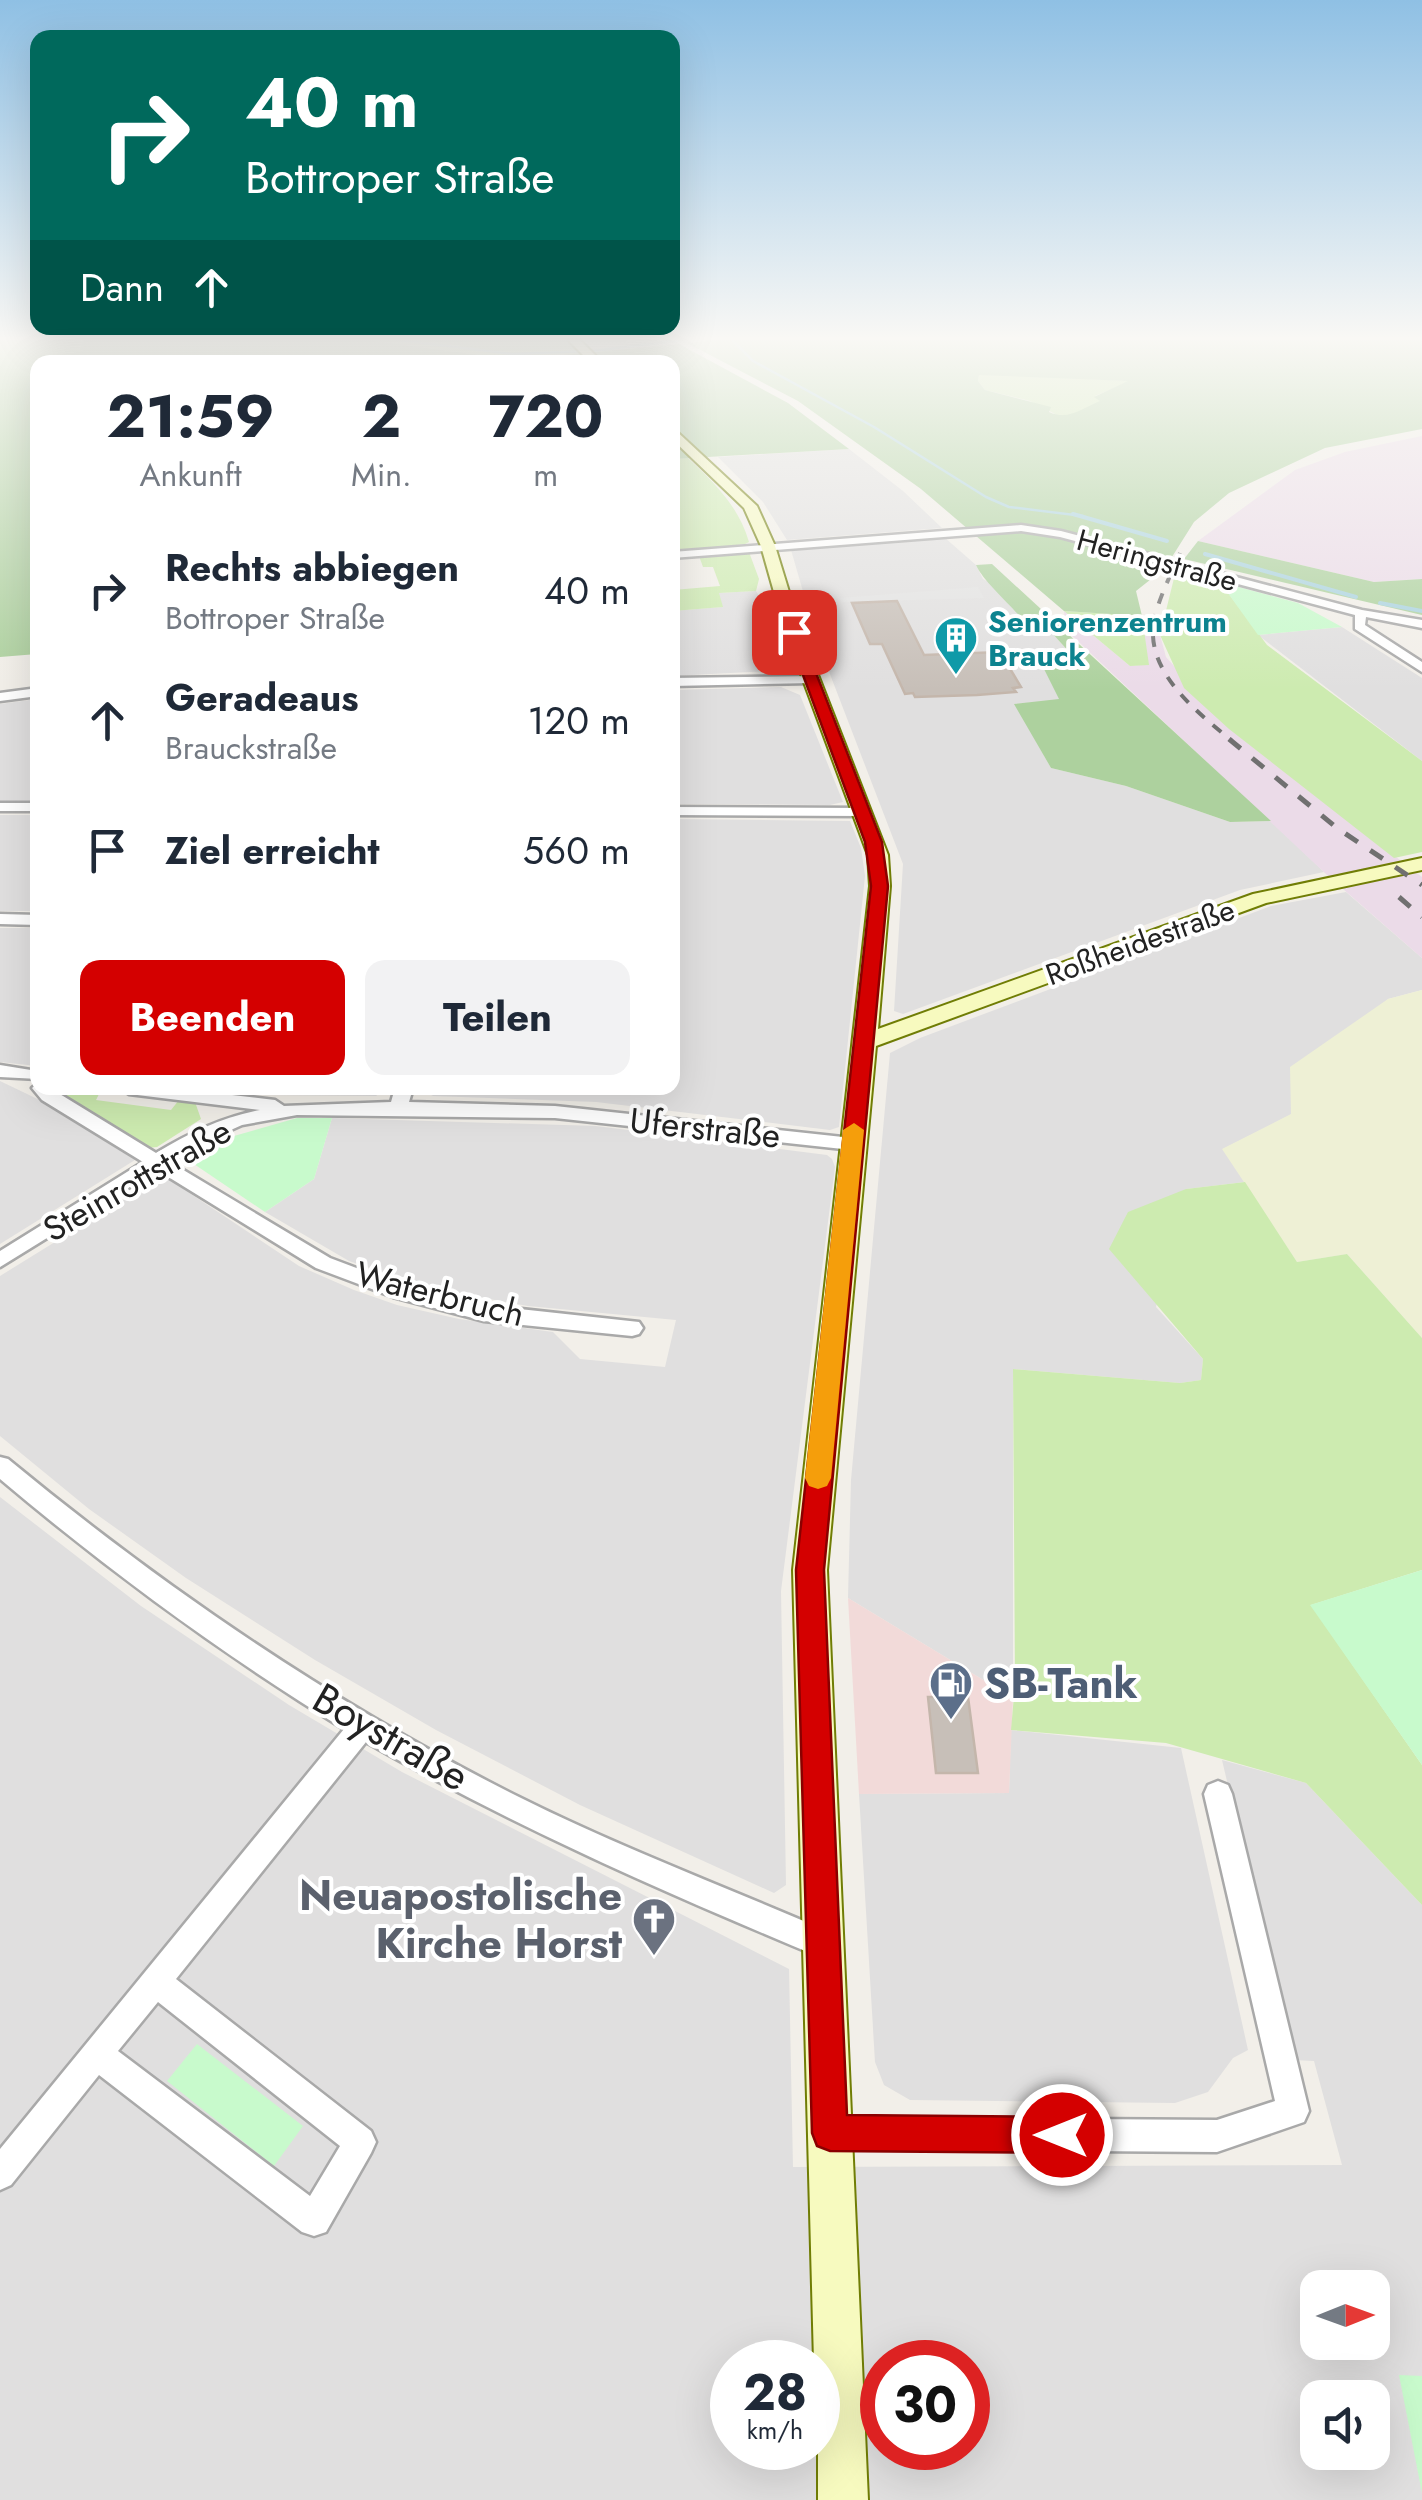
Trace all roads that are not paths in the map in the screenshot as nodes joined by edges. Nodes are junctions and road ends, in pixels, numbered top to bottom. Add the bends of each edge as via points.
1 (699, 457) edge
2 (768, 546) junction
3 (680, 554) edge
4 (1360, 613) junction
5 (1422, 624) edge
6 (1422, 668) edge
7 (812, 679) junction
8 (680, 682) edge
9 (30, 693) edge
10 (0, 697) edge
11 (0, 807) edge
12 (30, 807) edge
13 (680, 810) edge
14 (862, 812) junction
15 (1422, 864) edge
16 (0, 920) edge
17 (30, 920) edge
18 (865, 1042) junction
19 (0, 1071) edge
20 (30, 1078) edge
21 (47, 1095) edge
22 (188, 1095) edge
23 (402, 1095) edge
24 (297, 1108) junction
25 (399, 1108) junction
26 (852, 1144) junction
27 (157, 1163) junction
28 (0, 1260) edge
29 (632, 1328) dead end
30 (0, 1466) edge
31 (363, 1724) junction
32 (1218, 1794) dead end
33 (822, 1943) junction
34 (156, 1982) junction
35 (97, 2054) junction
36 (830, 2133) junction
37 (0, 2174) edge
38 (844, 2500) edge

1 - 2 main road via 750,506
2 - 3 street, Heringstraße
2 - 4 street, Heringstraße via 1034,530
2 - 7 main road
4 - 5 street, Heringstraße
4 - 6 street via 1359,626
7 - 8 street
7 - 14 main road
9 - 10 street
11 - 12 street
13 - 14 street
14 - 18 main road via 878,856 880,886
15 - 18 main road, Roßheidestraße via 1260,898
16 - 17 street
18 - 26 main road
19 - 20 street
21 - 27 street, Waterbruch
22 - 24 street
23 - 25 street
24 - 25 street, Steinrottstraße
24 - 27 street, Steinrottstraße via 238,1120
25 - 26 street, Uferstraße via 556,1112
26 - 33 main road via 811,1544
27 - 28 street, Steinrottstraße
27 - 29 street, Waterbruch via 323,1263 400,1292 484,1312
30 - 31 street, Boystraße via 167,1599
31 - 33 street, Boystraße via 510,1806
31 - 34 street
32 - 36 street via 1293,2111 1217,2136
33 - 36 main road
34 - 35 street
34 - 35 street via 360,2142 314,2220
35 - 37 street
36 - 38 main road

